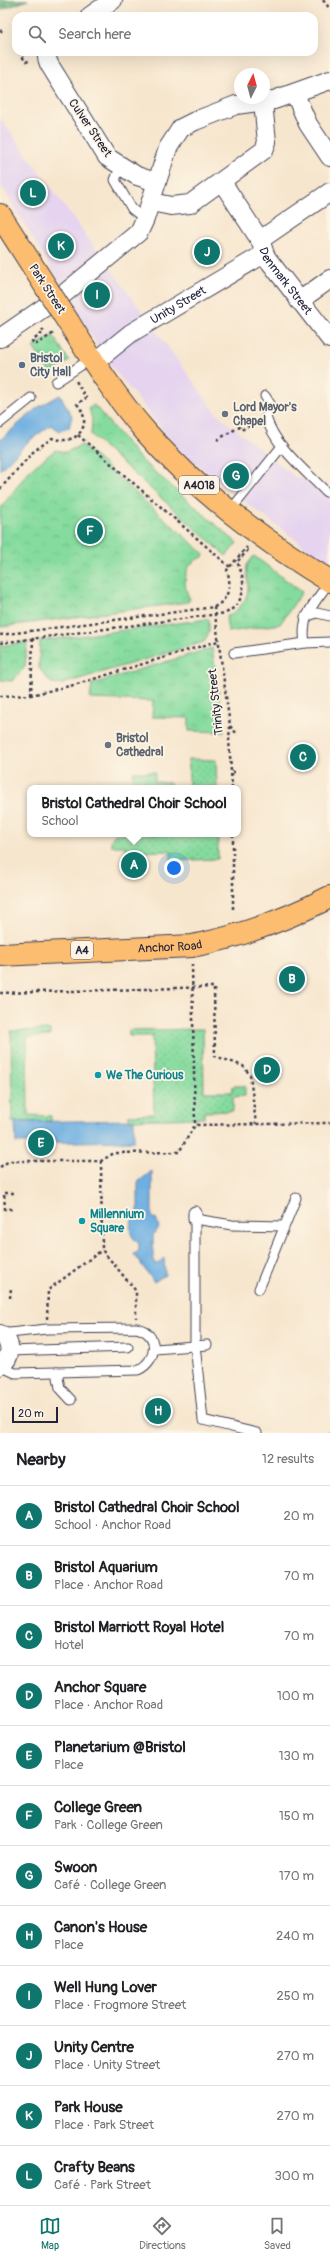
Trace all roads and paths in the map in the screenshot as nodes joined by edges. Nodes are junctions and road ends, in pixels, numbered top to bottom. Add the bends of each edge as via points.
1 (113, 0) edge
2 (324, 0) edge
3 (330, 9) edge
4 (96, 12) edge
5 (46, 56) edge
6 (330, 80) edge
7 (295, 94) junction
8 (270, 100) edge
9 (245, 104) edge
10 (264, 104) edge
11 (330, 156) edge
12 (121, 166) junction
13 (156, 182) junction
14 (222, 182) junction
15 (330, 192) edge
16 (148, 211) junction
17 (4, 229) edge
18 (263, 248) junction
19 (330, 279) edge
20 (298, 301) junction
21 (41, 328) dead end
22 (51, 335) dead end
23 (0, 338) edge
24 (330, 339) edge
25 (94, 360) junction
26 (71, 372) junction
27 (56, 382) dead end
28 (265, 396) dead end
29 (31, 398) dead end
30 (266, 417) junction
31 (0, 423) edge
32 (78, 435) junction
33 (217, 440) dead end
34 (282, 446) junction
35 (0, 489) edge
36 (326, 492) dead end
37 (230, 511) junction
38 (255, 540) junction
39 (230, 567) junction
40 (330, 581) edge
41 (214, 607) junction
42 (215, 615) junction
43 (330, 616) edge
44 (305, 617) junction
45 (0, 635) edge
46 (33, 638) junction
47 (218, 641) junction
48 (330, 642) edge
49 (0, 643) edge
50 (305, 643) junction
51 (234, 652) dead end
52 (31, 695) junction
53 (0, 696) edge
54 (230, 726) junction
55 (238, 735) dead end
56 (232, 772) junction
57 (238, 772) dead end
58 (232, 785) edge
59 (233, 837) edge
60 (330, 897) edge
61 (233, 910) dead end
62 (0, 955) edge
63 (192, 964) dead end
64 (192, 987) junction
65 (0, 993) edge
66 (330, 1123) edge
67 (256, 1124) junction
68 (195, 1126) junction
69 (101, 1161) junction
70 (0, 1167) edge
71 (16, 1193) dead end
72 (296, 1198) dead end
73 (12, 1209) dead end
74 (284, 1226) junction
75 (102, 1250) junction
76 (11, 1288) dead end
77 (259, 1289) dead end
78 (10, 1298) dead end
79 (136, 1328) junction
80 (47, 1329) junction
81 (0, 1334) edge
82 (207, 1344) dead end
83 (195, 1345) junction
84 (128, 1347) dead end
85 (154, 1349) junction
86 (4, 1361) edge
87 (57, 1372) junction
88 (71, 1400) dead end
89 (257, 1433) edge

1 - 4 street
2 - 3 path
5 - 12 street, Culver Street via 108,157
6 - 7 street
7 - 8 street
7 - 11 street via 308,124
9 - 13 street via 236,105 182,128 168,148
10 - 14 street via 267,142 264,150
12 - 13 street, Culver Street via 138,176
12 - 16 lane via 116,180 132,209
13 - 16 street
14 - 16 street via 184,206
14 - 18 street, Denmark Street
15 - 18 street, Unity Street
16 - 23 street via 139,232 76,284
17 - 25 main road, Park Street / A4018, bridge
18 - 20 street, Denmark Street
18 - 25 street, Unity Street via 257,258 131,333
19 - 20 street
20 - 24 street, Denmark Street
21 - 22 path via 44,332 32,341 34,345
25 - 26 lane
25 - 37 main road, A4018 via 146,432 179,466
26 - 27 lane
26 - 32 path via 86,398 77,404 82,410 84,422
28 - 30 lane via 272,407
29 - 31 lane
30 - 33 path via 241,430 239,427
30 - 34 lane
32 - 35 path via 74,439 60,441 52,438 33,452
32 - 39 path
34 - 36 lane
34 - 37 lane
37 - 38 main road, A4018
38 - 39 path
38 - 40 main road, A4018 via 294,559
38 - 42 path via 237,562 243,573 244,585 238,604 226,613
39 - 41 path via 227,570 230,579 229,589 224,599
40 - 44 lane
41 - 42 path, Trinity Street
41 - 45 path
42 - 46 path
42 - 47 path, Trinity Street
43 - 44 lane via 318,613
44 - 50 lane via 302,629
46 - 49 path
46 - 52 path
47 - 52 path via 74,685
47 - 54 path, Trinity Street
48 - 50 lane
50 - 51 lane
52 - 53 path
54 - 55 path
54 - 56 path, Trinity Street
56 - 57 path
56 - 58 path, Trinity Street
59 - 61 path
60 - 62 main road, Anchor Road / A4 via 262,926 216,942 192,946
63 - 64 path
64 - 65 path
64 - 67 path via 214,986 215,1056 243,1066 250,1075
64 - 68 path
66 - 67 path
67 - 68 path
68 - 69 path via 179,1152 114,1153
69 - 70 path via 9,1161
69 - 75 path
71 - 73 path via 4,1193 5,1209
72 - 74 lane
74 - 77 lane
74 - 83 lane via 232,1225 195,1216
75 - 79 path via 136,1291
75 - 80 path via 48,1290
76 - 78 path
79 - 80 lane
79 - 85 lane via 146,1331 151,1337
80 - 81 lane
81 - 86 street via 8,1342
82 - 83 lane
83 - 85 lane
83 - 89 lane via 203,1420
84 - 86 lane
85 - 87 lane via 150,1362 138,1370
86 - 87 lane via 15,1373
87 - 88 lane via 60,1388

